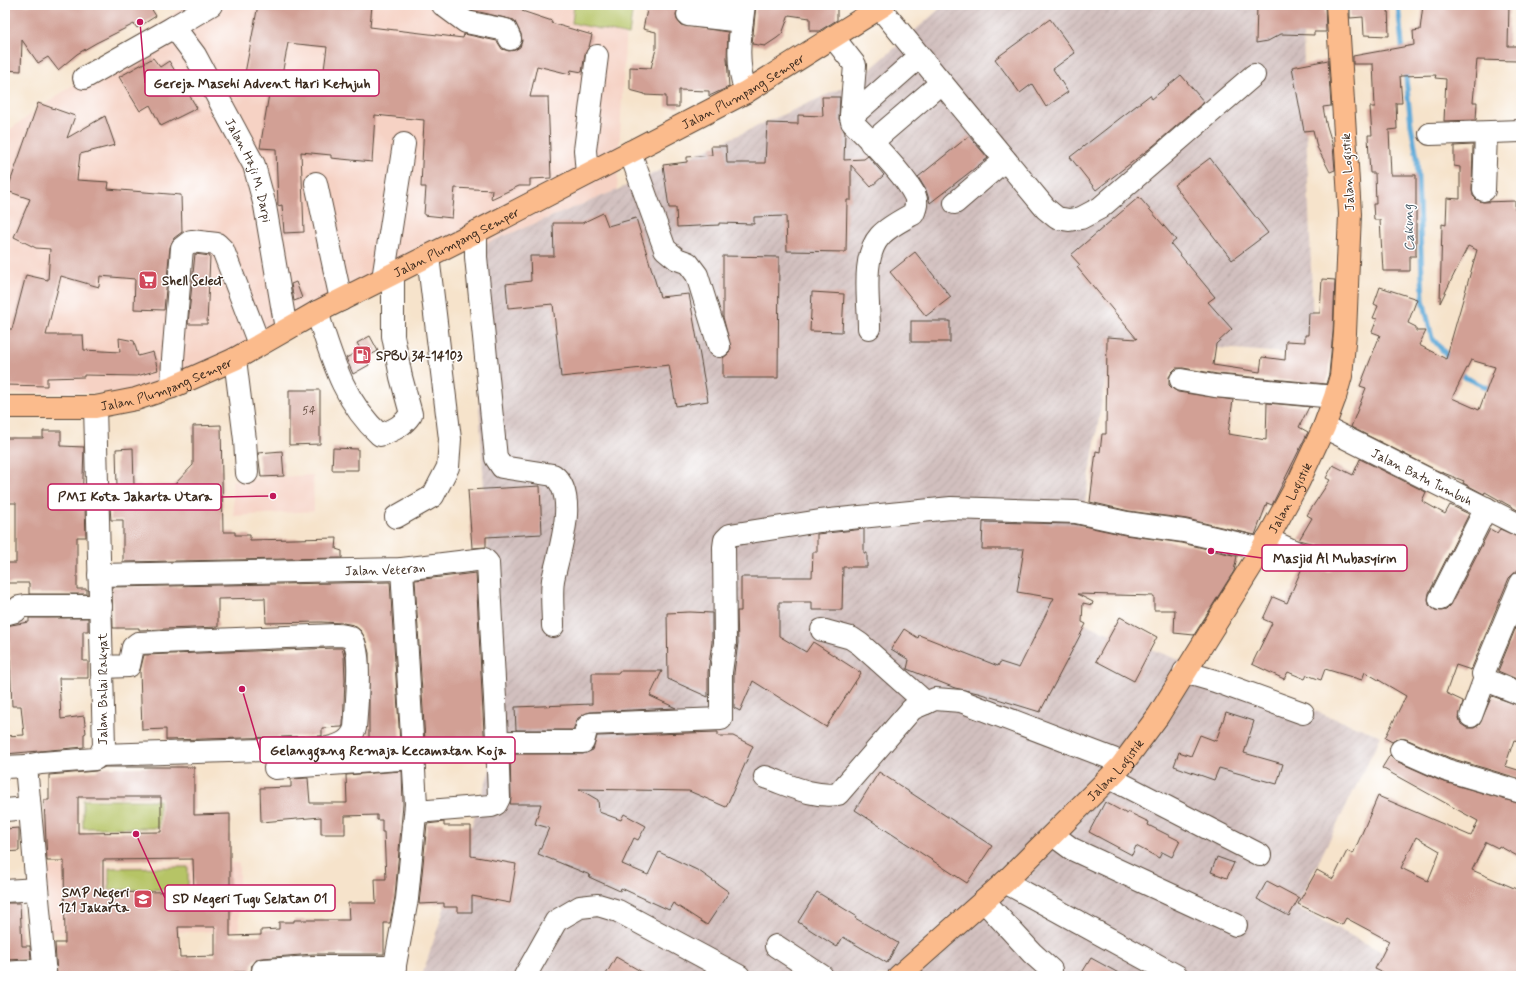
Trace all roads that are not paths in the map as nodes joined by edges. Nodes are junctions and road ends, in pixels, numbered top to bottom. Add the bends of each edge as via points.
1 (211, 5) edge
2 (443, 5) edge
3 (1337, 5) edge
4 (882, 7) edge
5 (743, 13) edge
6 (858, 13) edge
7 (688, 15) dead end
8 (174, 27) junction
9 (833, 37) junction
10 (510, 39) dead end
11 (597, 56) dead end
12 (919, 57) junction
13 (1254, 74) dead end
14 (84, 78) dead end
15 (941, 83) junction
16 (746, 92) junction
17 (851, 117) junction
18 (1521, 131) edge
19 (1486, 133) junction
20 (1430, 134) dead end
21 (871, 143) junction
22 (404, 144) dead end
23 (630, 152) junction
24 (1005, 160) junction
25 (587, 174) junction
26 (316, 183) dead end
27 (1484, 190) dead end
28 (955, 203) dead end
29 (476, 232) junction
30 (428, 256) junction
31 (388, 277) junction
32 (341, 300) junction
33 (317, 312) junction
34 (869, 328) dead end
35 (286, 329) junction
36 (260, 344) junction
37 (718, 346) dead end
38 (235, 359) junction
39 (1181, 380) dead end
40 (172, 387) junction
41 (1335, 398) junction
42 (5, 407) edge
43 (95, 407) junction
44 (1324, 427) junction
45 (247, 473) dead end
46 (1486, 508) junction
47 (396, 517) dead end
48 (1521, 526) edge
49 (1265, 544) junction
50 (1325, 559) dead end
51 (402, 569) junction
52 (99, 575) junction
53 (1521, 583) edge
54 (1440, 598) dead end
55 (101, 606) junction
56 (5, 614) edge
57 (553, 626) dead end
58 (822, 630) dead end
59 (103, 667) junction
60 (1184, 672) junction
61 (1484, 677) junction
62 (1521, 694) edge
63 (926, 703) junction
64 (1303, 713) dead end
65 (1471, 716) dead end
66 (498, 740) junction
67 (1401, 750) dead end
68 (100, 755) junction
69 (414, 758) junction
70 (15, 766) edge
71 (275, 768) dead end
72 (1116, 772) junction
73 (765, 777) dead end
74 (1521, 792) edge
75 (29, 808) junction
76 (5, 810) edge
77 (416, 812) junction
78 (1053, 835) junction
79 (1260, 855) dead end
80 (1006, 882) junction
81 (37, 889) junction
82 (5, 891) edge
83 (984, 901) junction
84 (1236, 925) dead end
85 (776, 946) dead end
86 (263, 970) dead end
87 (1051, 970) dead end
88 (394, 971) edge
89 (910, 972) edge
90 (5, 973) edge
91 (45, 973) edge
92 (525, 976) edge
93 (739, 976) edge
94 (822, 976) edge
95 (1177, 976) edge

1 - 8 street
2 - 10 street via 466,22 506,30
3 - 41 main road, Jalan Logistik via 1350,214 1345,333 1341,376
4 - 6 main road, Jalan Plumpang Semper
4 - 12 street
5 - 7 street
5 - 16 street via 738,59 740,78
6 - 9 main road, Jalan Plumpang Semper
8 - 14 street
8 - 35 street, Jalan Haji M. Darpi via 195,55 254,165 265,206
9 - 16 main road, Jalan Plumpang Semper
9 - 17 street via 855,65
11 - 25 street via 585,150
12 - 15 street
12 - 17 street
13 - 24 street via 1100,208 1082,218 1057,218 1046,209
15 - 21 street
15 - 24 street
16 - 23 main road, Jalan Plumpang Semper
17 - 21 street via 852,122
18 - 19 street
19 - 20 street
19 - 27 street
21 - 34 street via 914,194 916,204 913,214 880,236 871,249 868,260
22 - 31 street
23 - 25 main road, Jalan Plumpang Semper
23 - 37 street via 665,249 676,259 688,263 697,275
24 - 28 street
25 - 29 main road, Jalan Plumpang Semper
26 - 32 street
29 - 30 main road, Jalan Plumpang Semper
29 - 57 street via 476,257 496,458 502,467 553,475 562,485 567,516 553,582
30 - 31 main road, Jalan Plumpang Semper
30 - 47 street via 450,439 448,468 433,496
31 - 32 main road, Jalan Plumpang Semper
31 - 33 street via 393,336 411,414 404,424 391,431 380,435 365,422 353,403 338,376
32 - 33 main road, Jalan Plumpang Semper
33 - 35 main road, Jalan Plumpang Semper
35 - 36 main road, Jalan Plumpang Semper
36 - 38 main road, Jalan Plumpang Semper
36 - 40 street via 224,250 217,244 192,241 182,248
38 - 40 main road, Jalan Plumpang Semper
38 - 45 street via 246,440
39 - 41 street via 1215,386
40 - 43 main road, Jalan Plumpang Semper via 136,399
41 - 44 main road, Jalan Logistik
42 - 43 main road, Jalan Plumpang Semper
43 - 52 street, Jalan Balai Rakyat
44 - 46 street, Jalan Batu Tumbuh
44 - 49 main road, Jalan Logistik
46 - 48 street, Jalan Batu Tumbuh
46 - 54 street
49 - 50 street
49 - 60 main road, Jalan Logistik
49 - 66 street via 1127,523 1076,512 951,508 820,521 730,535 725,540 724,547 725,642 721,664 721,719 590,724 583,742
51 - 52 street, Jalan Veteran
51 - 66 street, Jalan Veteran via 484,559 487,561
51 - 69 street
52 - 55 street, Jalan Balai Rakyat
53 - 61 street
55 - 56 street via 21,606 16,611
55 - 59 street, Jalan Balai Rakyat
58 - 63 street via 851,638 860,644
59 - 68 street, Jalan Balai Rakyat via 104,746
59 - 68 street via 130,666 134,647 138,642 345,635 352,638 357,659 355,728 353,735 341,745 328,748
60 - 64 street
60 - 72 main road, Jalan Logistik via 1158,716
61 - 62 street
61 - 65 street
63 - 72 street via 935,699 961,701 1113,759
63 - 73 street via 912,709 838,794 814,794
66 - 77 street via 499,798 496,804
67 - 74 street via 1446,770
68 - 70 street, Jalan Balai Rakyat via 95,759
69 - 71 street
69 - 77 street
70 - 75 street, Jalan Balai Rakyat
72 - 78 main road, Jalan Logistik
72 - 79 street
75 - 76 street
75 - 81 street, Jalan Balai Rakyat
77 - 88 street via 407,899
78 - 80 main road, Jalan Logistik
78 - 84 street via 1072,849
80 - 83 main road, Jalan Logistik
80 - 95 street
81 - 82 street
81 - 91 street, Jalan Balai Rakyat
83 - 87 street
83 - 89 main road, Jalan Logistik
85 - 94 street
86 - 88 street via 313,967
90 - 91 street
92 - 93 street via 556,921 580,907 598,905 618,912

